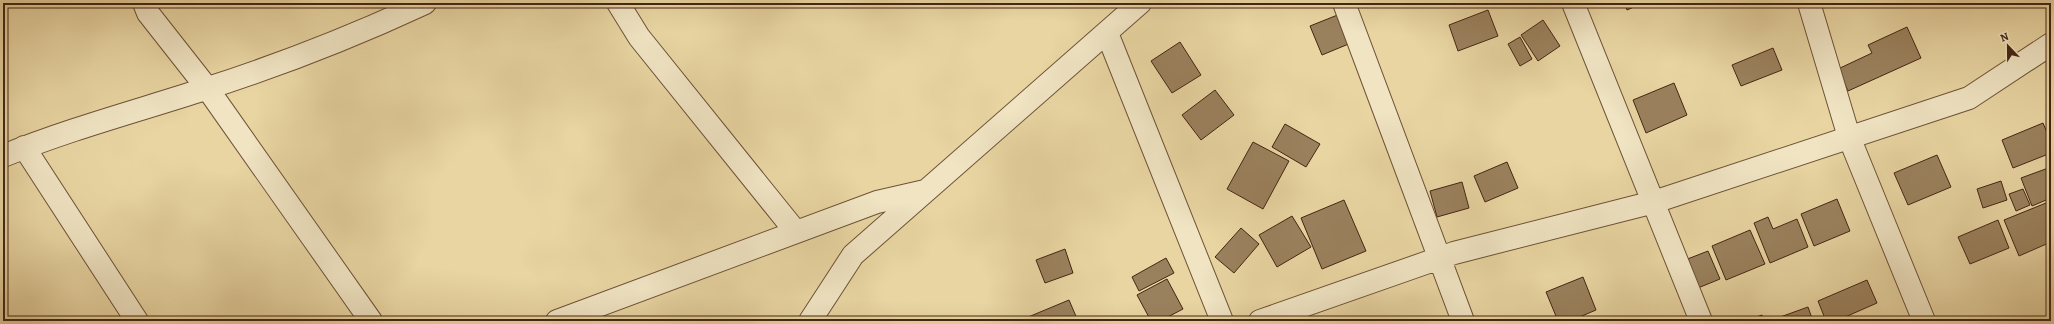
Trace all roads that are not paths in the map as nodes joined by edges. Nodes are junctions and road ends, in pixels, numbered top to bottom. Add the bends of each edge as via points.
1 (144, 3) edge
2 (425, 3) edge
3 (618, 3) edge
4 (1140, 3) edge
5 (1344, 3) edge
6 (1573, 3) edge
7 (1810, 3) edge
8 (1107, 33) junction
9 (2051, 44) edge
10 (207, 88) junction
11 (1849, 137) junction
12 (24, 147) junction
13 (3, 156) edge
14 (928, 190) junction
15 (1654, 202) junction
16 (796, 232) junction
17 (1439, 258) junction
18 (564, 320) edge
19 (137, 321) edge
20 (371, 321) edge
21 (810, 321) edge
22 (1222, 321) edge
23 (1260, 321) edge
24 (1463, 321) edge
25 (1701, 321) edge
26 (1924, 321) edge

1 - 10 street via 148,13
2 - 10 street via 360,33
3 - 16 street via 639,37
4 - 8 street
5 - 17 street
6 - 15 street
7 - 11 street
8 - 14 street
8 - 22 street
9 - 11 street via 1969,98
10 - 12 street
10 - 20 street
11 - 15 street
11 - 26 street
12 - 13 street
12 - 19 street
14 - 16 street via 877,202
14 - 21 street via 853,255
15 - 17 street
15 - 25 street
16 - 18 street
17 - 23 street
17 - 24 street

